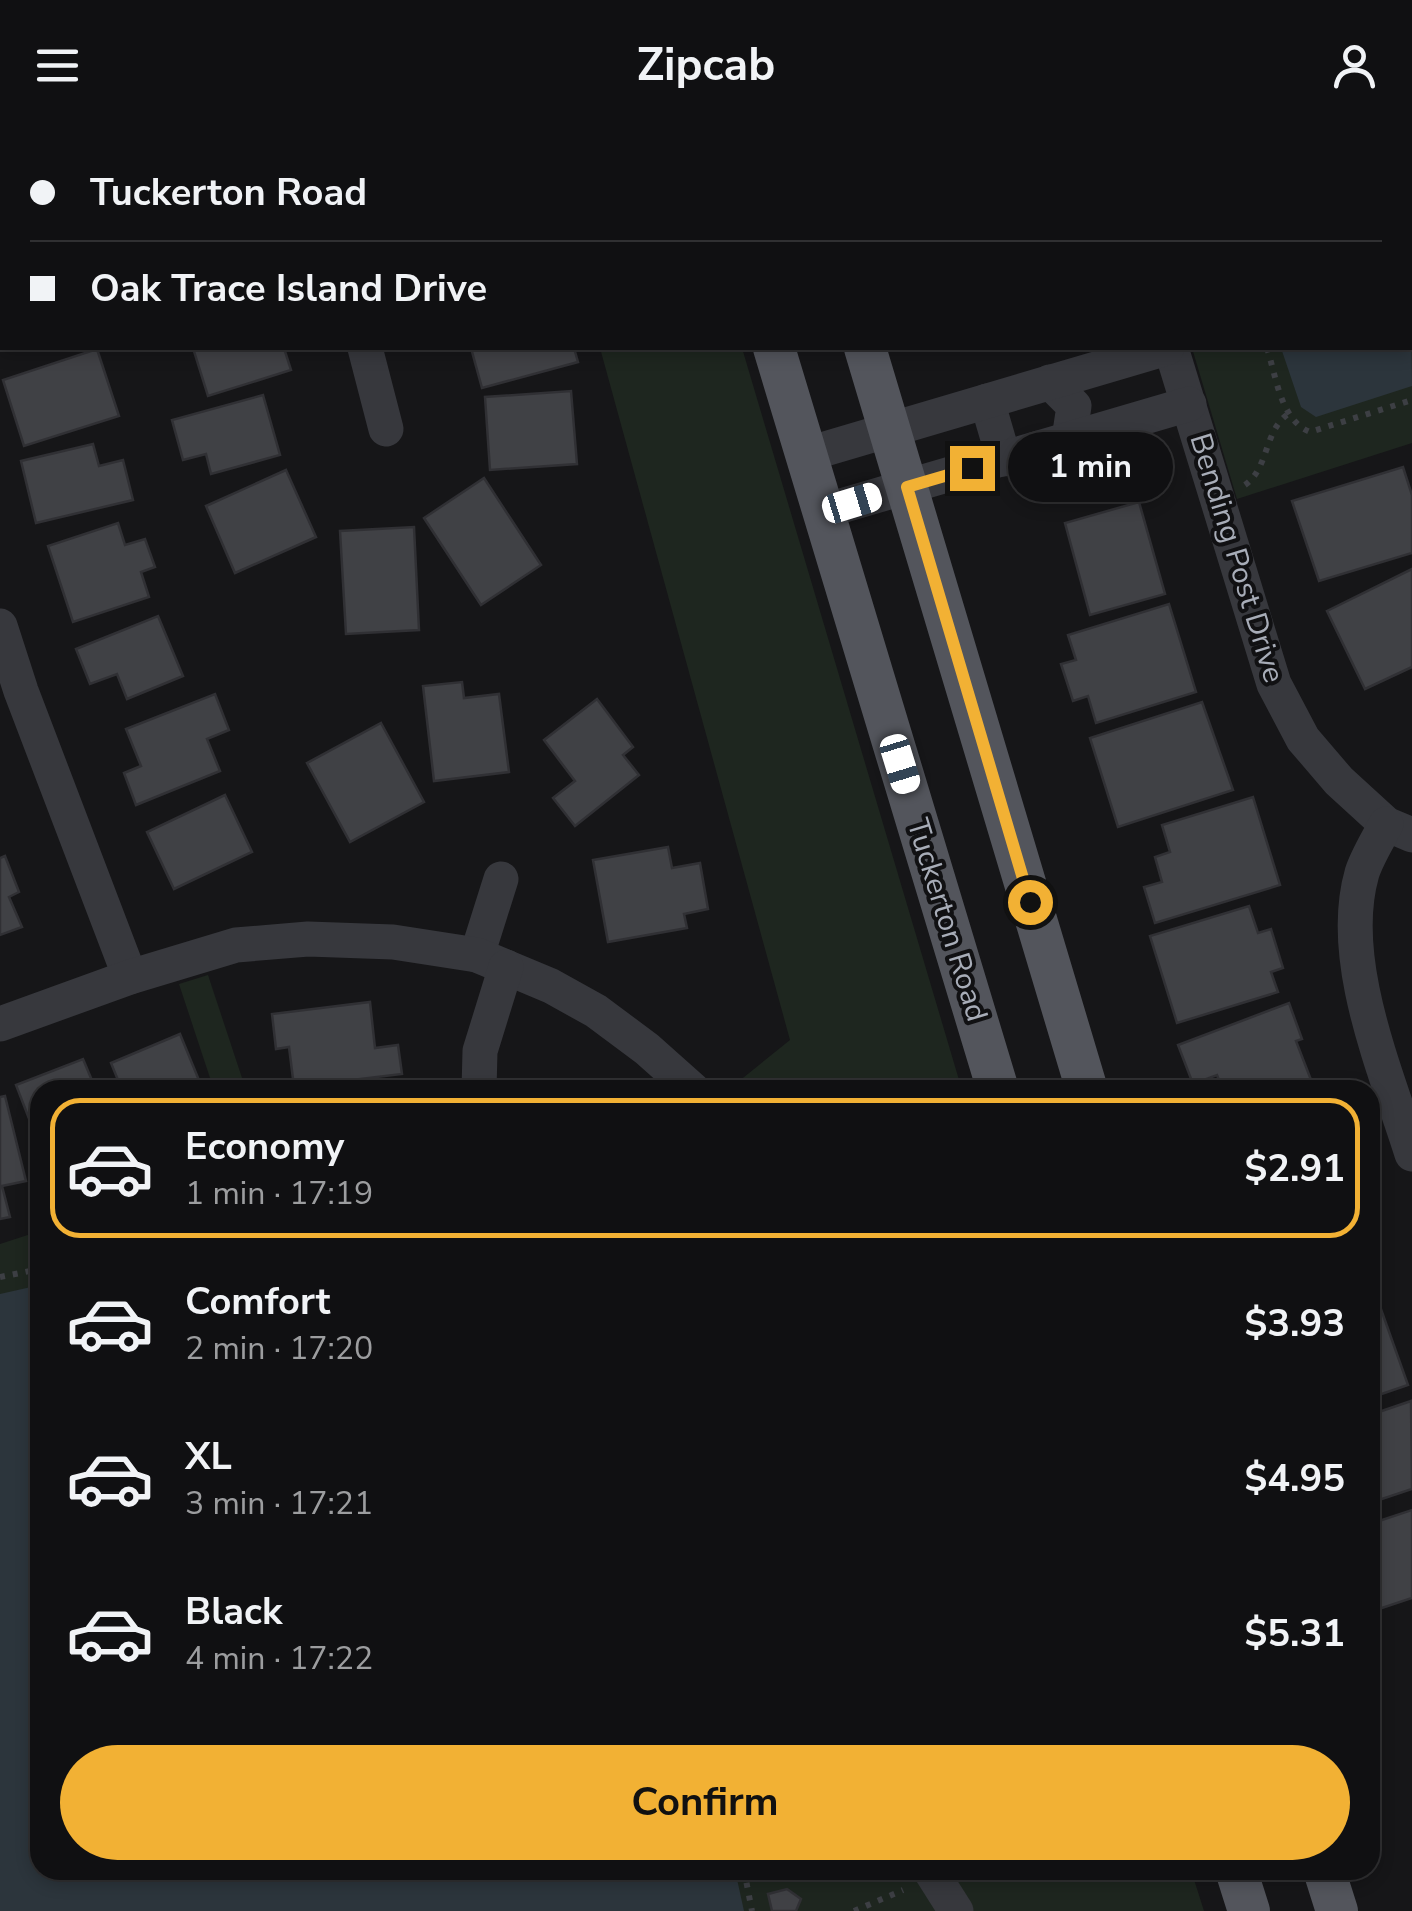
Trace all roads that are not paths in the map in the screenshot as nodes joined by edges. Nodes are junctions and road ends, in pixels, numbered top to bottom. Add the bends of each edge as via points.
1 (366, 350) edge
2 (775, 350) edge
3 (866, 350) edge
4 (1162, 350) edge
5 (1170, 350) edge
6 (1050, 382) junction
7 (987, 401) junction
8 (1189, 404) junction
9 (386, 428) dead end
10 (889, 430) junction
11 (1069, 439) junction
12 (808, 454) junction
13 (1004, 458) junction
14 (907, 487) junction
15 (824, 511) junction
16 (0, 626) edge
17 (1399, 829) edge
18 (501, 879) dead end
19 (492, 961) junction
20 (130, 977) junction
21 (0, 1024) edge
22 (479, 1080) edge
23 (683, 1080) edge
24 (995, 1080) edge
25 (1083, 1080) edge
26 (1412, 1154) edge
27 (936, 1880) edge
28 (1239, 1880) edge
29 (1327, 1880) edge
30 (956, 1911) edge
31 (1249, 1911) edge
32 (1337, 1911) edge

1 - 9 street
2 - 12 main road, Tuckerton Road
3 - 10 main road
4 - 6 street
5 - 8 street, Bending Post Drive
6 - 7 street
6 - 11 street via 1074,406
7 - 10 street
7 - 13 street
8 - 11 street
8 - 17 street, Bending Post Drive via 1281,698 1303,739 1339,781
10 - 12 street
10 - 14 main road
11 - 13 street
12 - 15 main road, Tuckerton Road
13 - 14 street
14 - 15 street
14 - 25 main road
15 - 24 main road, Tuckerton Road
16 - 20 street
17 - 26 street via 1362,873 1354,934 1366,1007
18 - 19 street
19 - 20 street via 393,942 308,939 236,945
19 - 22 street
19 - 23 street via 596,1011
20 - 21 street
27 - 30 street
28 - 31 main road
29 - 32 main road

